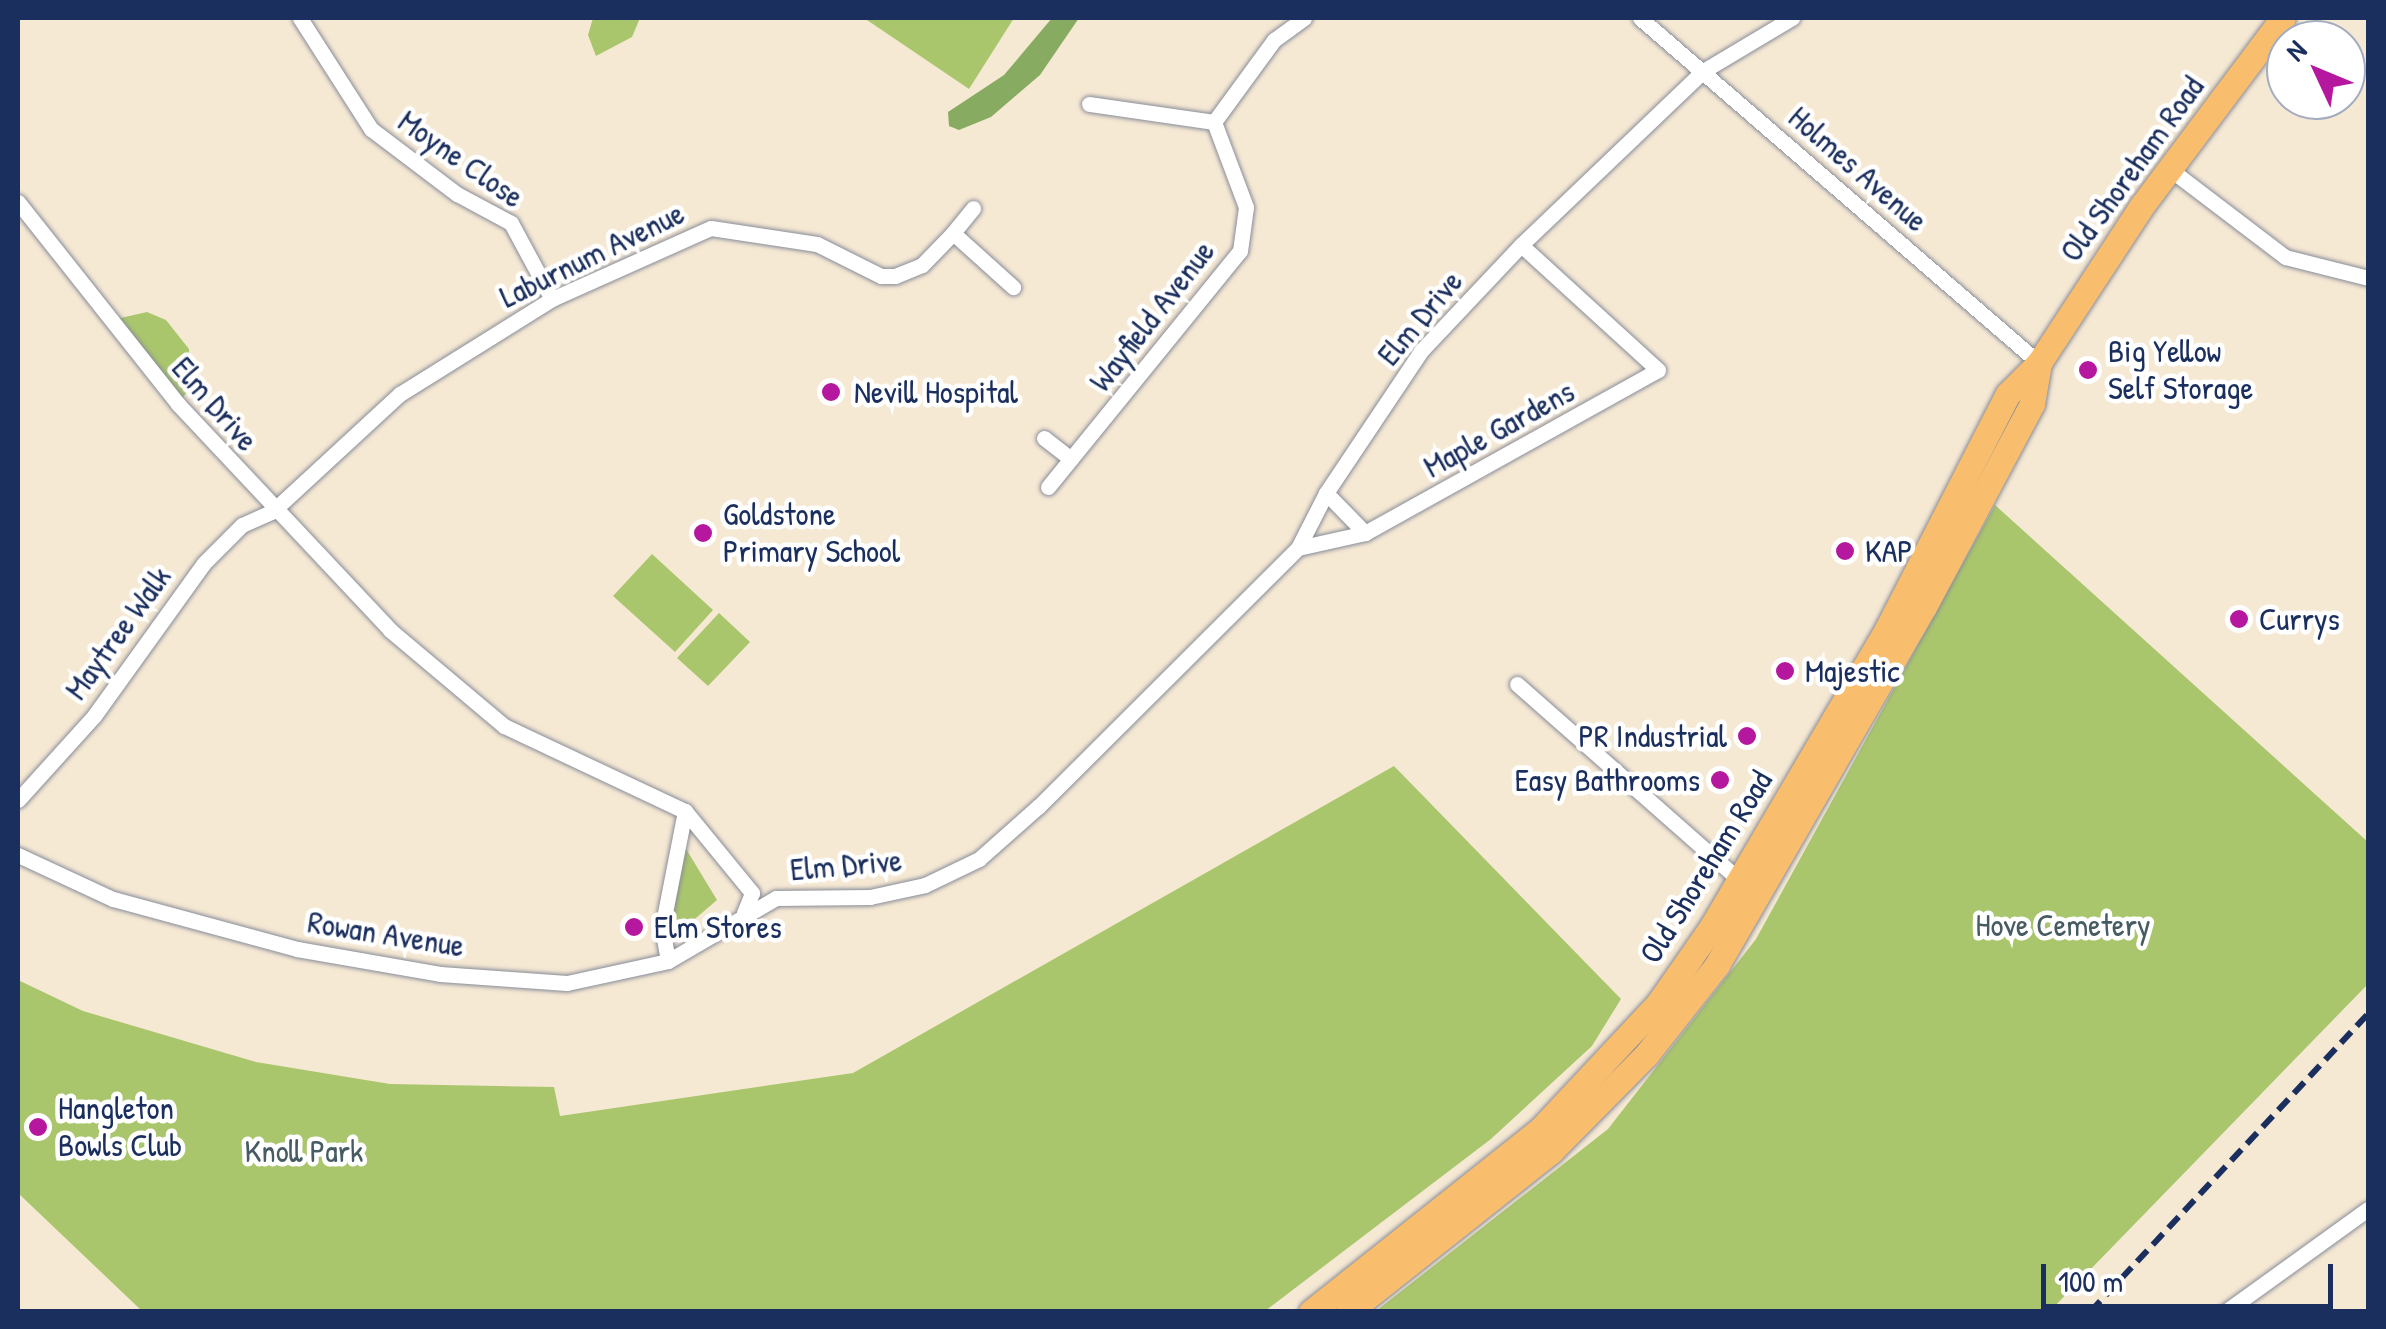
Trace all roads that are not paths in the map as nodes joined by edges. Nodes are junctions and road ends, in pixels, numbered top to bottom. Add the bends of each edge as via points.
1 (300, 18) edge
2 (1304, 18) edge
3 (1640, 18) edge
4 (1792, 18) edge
5 (2283, 18) edge
6 (1704, 71) junction
7 (1090, 104) dead end
8 (1214, 122) junction
9 (2172, 170) junction
10 (18, 202) edge
11 (973, 208) dead end
12 (953, 233) junction
13 (1522, 245) junction
14 (2368, 278) edge
15 (1013, 287) dead end
16 (552, 300) junction
17 (2039, 363) junction
18 (1044, 438) dead end
19 (1071, 459) junction
20 (1048, 487) dead end
21 (1326, 493) junction
22 (273, 511) junction
23 (1365, 533) junction
24 (1298, 548) junction
25 (1518, 684) dead end
26 (18, 800) edge
27 (685, 812) junction
28 (18, 855) edge
29 (1750, 888) junction
30 (744, 913) junction
31 (668, 962) junction
32 (2368, 1209) edge
33 (1311, 1312) edge
34 (1348, 1312) edge
35 (2225, 1312) edge

1 - 16 street, Moyne Close via 363,120 457,194 511,223
2 - 8 street via 1274,40
3 - 6 street, Holmes Avenue
4 - 6 street, Elm Drive
5 - 9 main road, Old Shoreham Road
6 - 13 street, Elm Drive
6 - 17 street, Holmes Avenue
7 - 8 street
8 - 19 street, Wayfield Avenue via 1246,207 1240,251
9 - 14 street via 2284,258
9 - 17 main road, Old Shoreham Road
10 - 22 street, Elm Drive via 108,320
11 - 12 street, Laburnum Avenue
12 - 15 street
12 - 16 street, Laburnum Avenue via 922,265 881,276 817,244 694,230
13 - 21 street, Elm Drive via 1421,351
13 - 23 street, Maple Gardens via 1658,370
16 - 22 street, Laburnum Avenue via 400,394
17 - 29 main road, Old Shoreham Road via 2008,394
18 - 19 street
19 - 20 street, Wayfield Avenue
21 - 23 street
21 - 24 street, Elm Drive
22 - 26 street, Maytree Walk via 242,525 204,562 94,716
22 - 27 street, Elm Drive via 390,630 504,726
23 - 24 street, Maple Gardens
24 - 30 street, Elm Drive via 979,858 925,885 870,897 776,898
25 - 29 street
27 - 30 street, Elm Drive via 752,893
27 - 31 street via 662,928
28 - 31 street, Rowan Avenue via 113,899 297,948 440,974 567,983
29 - 33 main road, Old Shoreham Road via 1591,1080 1480,1180
29 - 34 main road, Old Shoreham Road via 1716,966 1647,1054 1551,1151
30 - 31 street, Rowan Avenue
32 - 35 street

